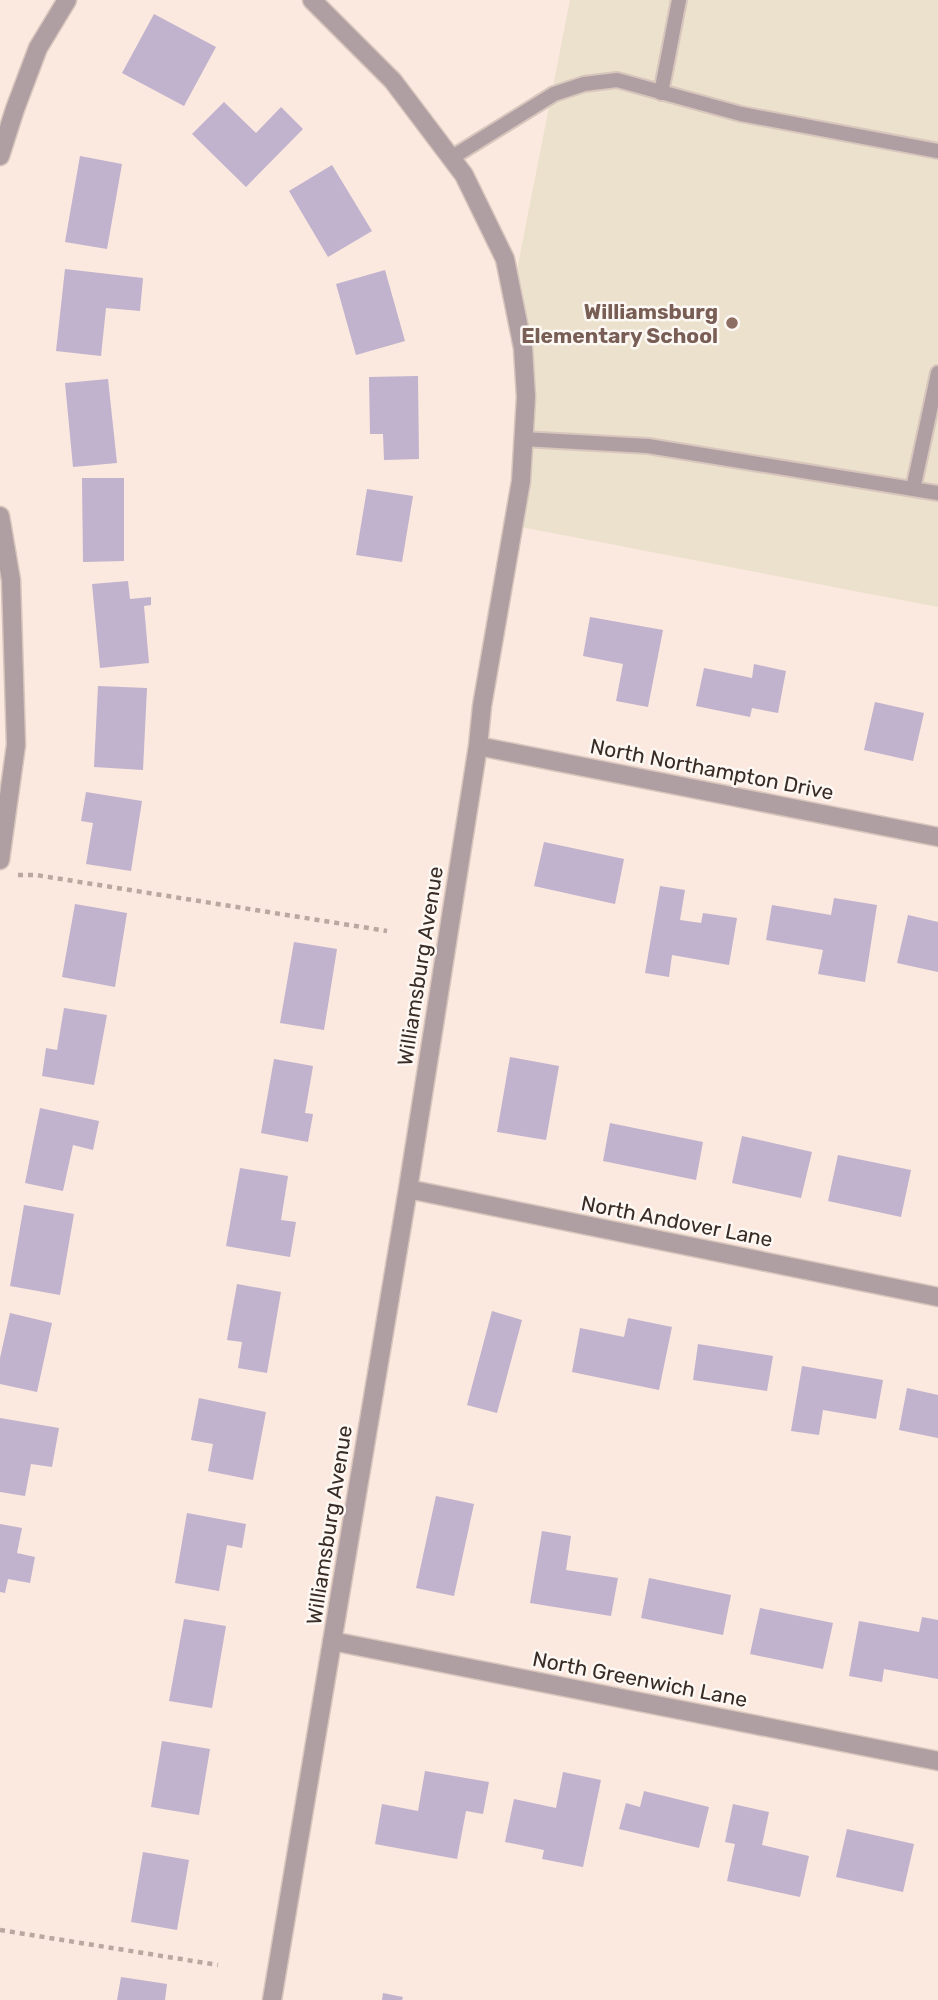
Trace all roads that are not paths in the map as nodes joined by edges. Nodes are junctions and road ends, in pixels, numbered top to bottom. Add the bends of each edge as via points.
1 (67, 0) edge
2 (312, 0) edge
3 (679, 0) edge
4 (661, 93) junction
5 (938, 151) edge
6 (0, 156) edge
7 (451, 158) junction
8 (938, 373) edge
9 (523, 439) junction
10 (913, 489) junction
11 (938, 493) edge
12 (0, 516) edge
13 (478, 747) junction
14 (938, 837) edge
15 (0, 860) edge
16 (408, 1189) junction
17 (938, 1297) edge
18 (332, 1641) junction
19 (938, 1761) edge
20 (272, 2000) edge

1 - 6 street via 38,48
2 - 7 street, Williamsburg Avenue via 393,81
3 - 4 lane
4 - 5 lane via 741,114
4 - 7 lane via 617,80 554,93
7 - 9 street, Williamsburg Avenue via 505,259 523,348
8 - 10 lane
9 - 10 lane via 649,446
9 - 13 street, Williamsburg Avenue via 521,481
10 - 11 lane
12 - 15 street via 11,580 16,745
13 - 14 street, North Northampton Drive
13 - 16 street, Williamsburg Avenue
16 - 17 street, North Andover Lane
16 - 18 street, Williamsburg Avenue
18 - 19 street, North Greenwich Lane
18 - 20 street, Williamsburg Avenue

